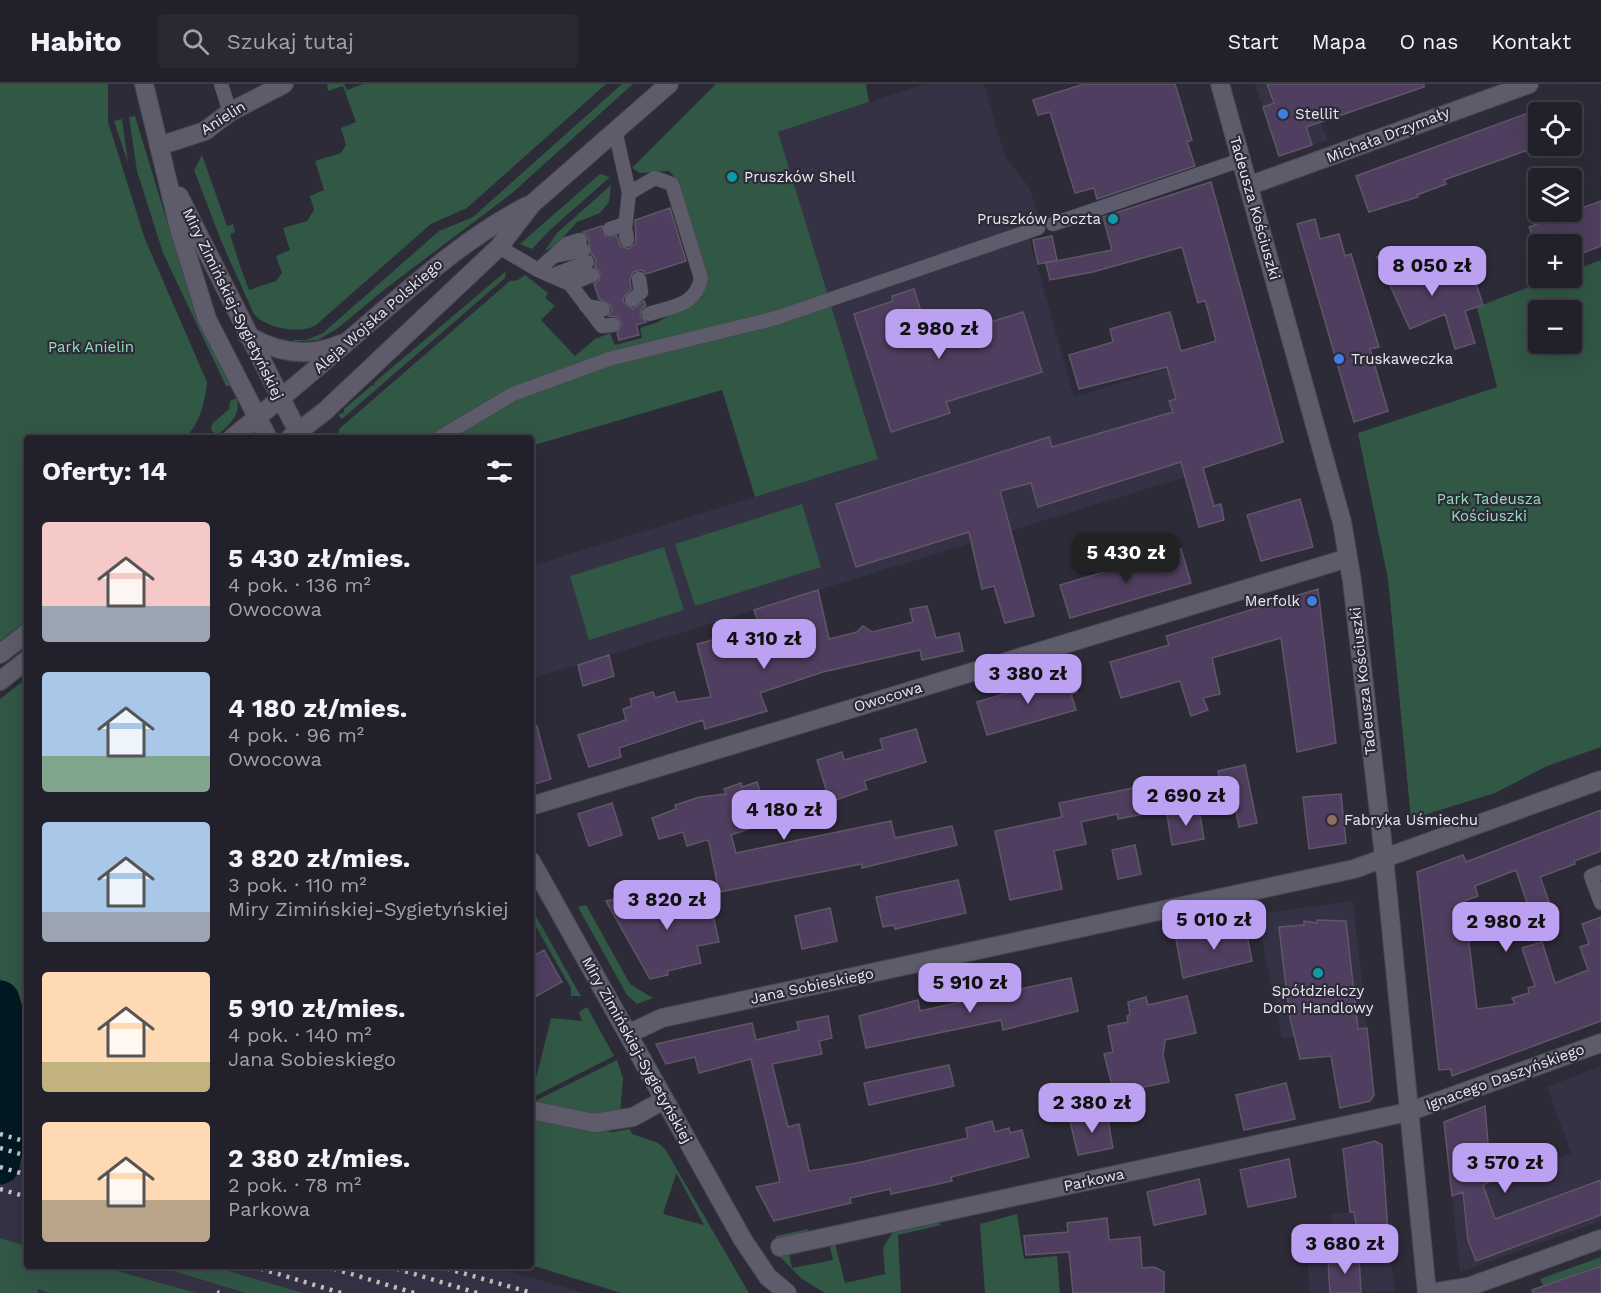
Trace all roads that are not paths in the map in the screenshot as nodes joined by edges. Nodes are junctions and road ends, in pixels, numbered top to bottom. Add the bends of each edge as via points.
1 (144, 84) edge
2 (221, 84) edge
3 (284, 84) edge
4 (669, 84) edge
5 (1220, 84) edge
6 (1529, 84) edge
7 (230, 112) junction
8 (615, 130) junction
9 (159, 146) junction
10 (1241, 160) junction
11 (166, 169) junction
12 (1248, 186) junction
13 (629, 194) junction
14 (532, 204) junction
15 (1053, 224) dead end
16 (1038, 228) dead end
17 (620, 234) dead end
18 (499, 247) junction
19 (586, 257) junction
20 (538, 270) junction
21 (554, 275) junction
22 (570, 284) junction
23 (585, 302) junction
24 (601, 304) dead end
25 (649, 314) dead end
26 (613, 325) dead end
27 (247, 335) junction
28 (351, 339) junction
29 (280, 399) junction
30 (257, 417) junction
31 (236, 435) edge
32 (266, 435) edge
33 (296, 435) edge
34 (297, 435) edge
35 (444, 435) edge
36 (1348, 558) junction
37 (24, 635) edge
38 (0, 654) edge
39 (24, 662) edge
40 (0, 681) edge
41 (1601, 780) edge
42 (534, 805) edge
43 (1384, 856) junction
44 (534, 866) edge
45 (1601, 872) edge
46 (1601, 903) edge
47 (628, 1034) junction
48 (1601, 1042) edge
49 (664, 1100) junction
50 (534, 1111) edge
51 (1408, 1112) junction
52 (1601, 1239) edge
53 (780, 1247) dead end
54 (787, 1293) edge
55 (1428, 1293) edge

1 - 9 street, Miry Zimińskiej-Sygietyńskiej
2 - 7 lane
3 - 7 street, Anielin
4 - 8 street, Aleja Wojska Polskiego
5 - 10 street, Tadeusza Kościuszki
6 - 12 street, Michała Drzymały
7 - 9 street, Anielin via 205,131
8 - 13 lane
8 - 14 street, Aleja Wojska Polskiego
9 - 11 street, Miry Zimińskiej-Sygietyńskiej
10 - 12 street, Tadeusza Kościuszki
10 - 15 lane
11 - 27 street, Miry Zimińskiej-Sygietyńskiej
11 - 30 street, Miry Zimińskiej-Sygietyńskiej via 179,228 207,319
12 - 36 street, Tadeusza Kościuszki via 1321,439
13 - 17 lane
13 - 25 lane via 655,178 672,184 701,278 692,300
14 - 18 street, Aleja Wojska Polskiego
14 - 28 street, Aleja Wojska Polskiego via 488,226 441,261
16 - 35 lane via 776,318 609,359 513,394
18 - 20 lane
18 - 34 street, Aleja Wojska Polskiego
19 - 20 lane via 554,256
19 - 21 lane
19 - 22 lane
20 - 21 lane
21 - 22 lane
22 - 23 lane
23 - 24 lane
23 - 26 lane via 602,326
27 - 28 street via 271,347 298,352 325,350
27 - 29 street, Miry Zimińskiej-Sygietyńskiej
28 - 29 street, Aleja Wojska Polskiego
29 - 30 street, Aleja Wojska Polskiego
29 - 33 street, Miry Zimińskiej-Sygietyńskiej
30 - 31 street, Aleja Wojska Polskiego
30 - 32 street, Miry Zimińskiej-Sygietyńskiej
36 - 42 street, Owocowa
36 - 43 street, Tadeusza Kościuszki
37 - 38 street
39 - 40 street
41 - 43 street, Jana Sobieskiego
43 - 47 street, Jana Sobieskiego via 1354,869 662,1018
43 - 51 street, Tadeusza Kościuszki
44 - 47 street, Miry Zimińskiej-Sygietyńskiej
45 - 46 lane via 1591,876
47 - 49 street, Miry Zimińskiej-Sygietyńskiej
48 - 51 street, Ignacego Daszyńskiego
49 - 50 street via 633,1117 594,1123
49 - 54 street, Miry Zimińskiej-Sygietyńskiej via 743,1240 768,1277
51 - 53 street, Parkowa
51 - 55 street, Tadeusza Kościuszki
52 - 55 street via 1468,1287

